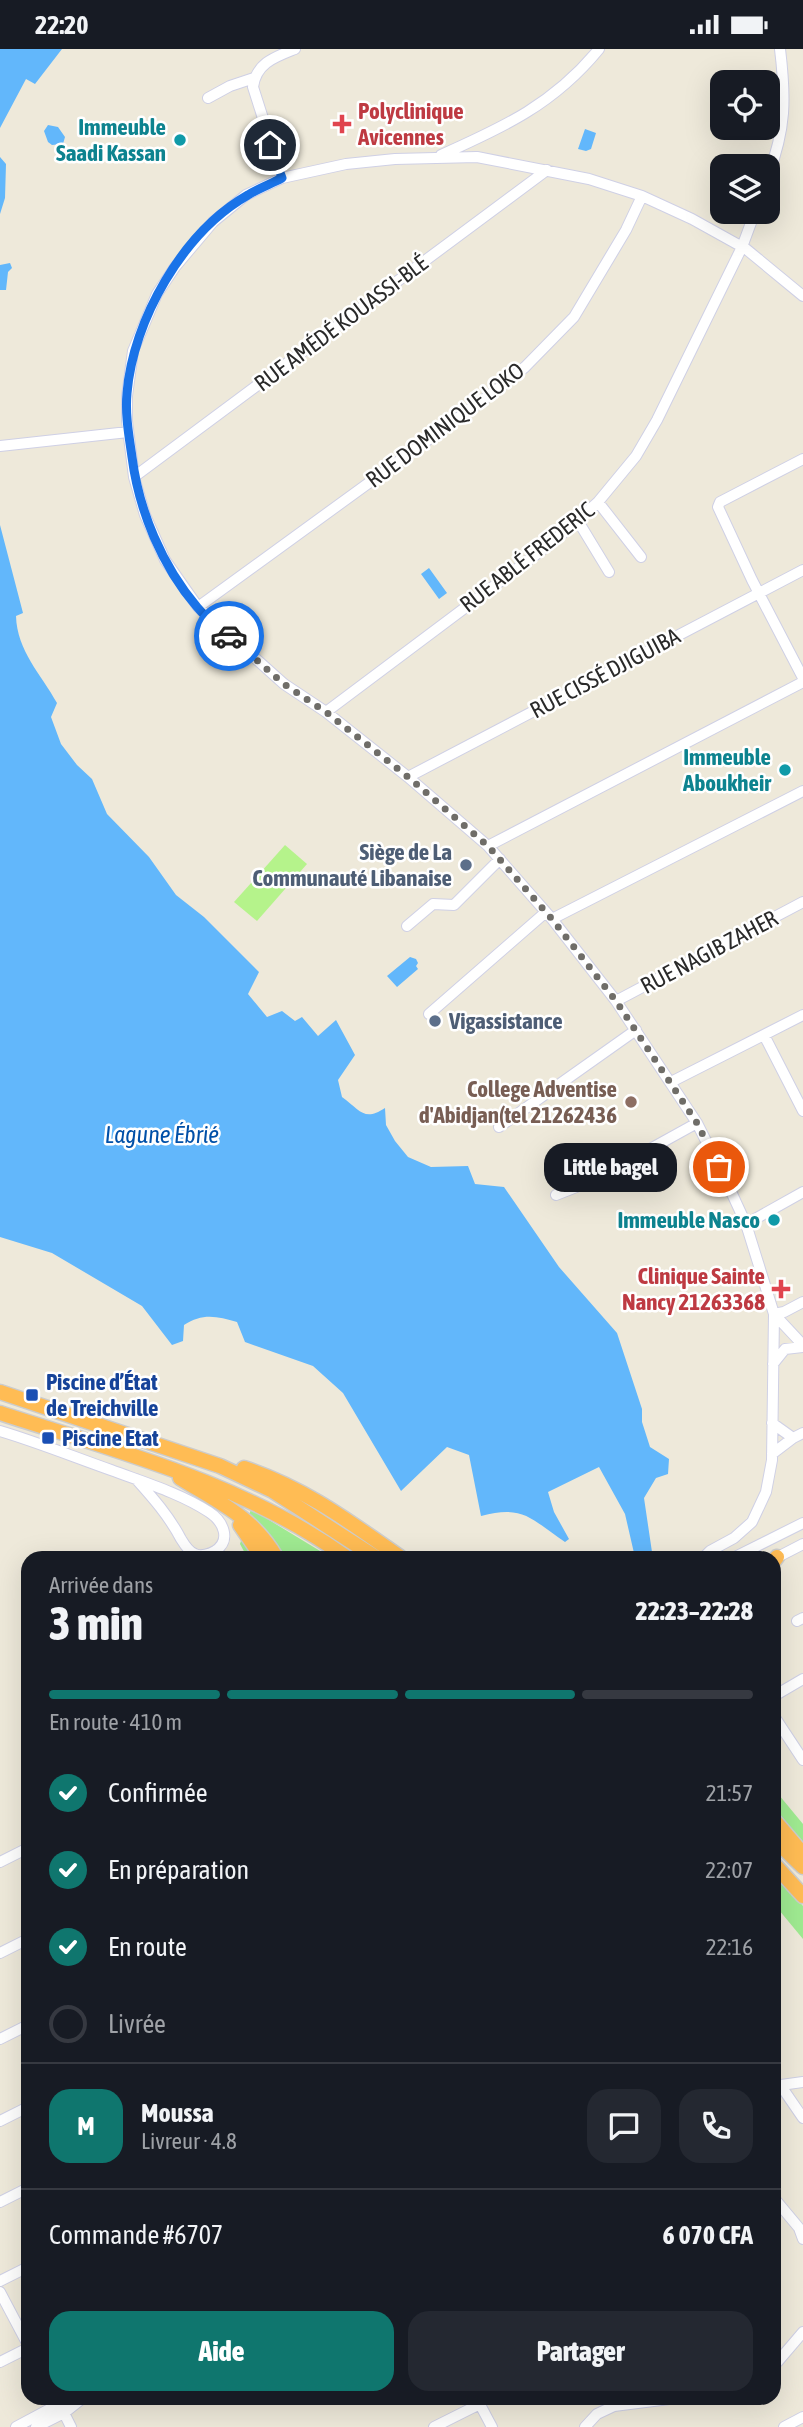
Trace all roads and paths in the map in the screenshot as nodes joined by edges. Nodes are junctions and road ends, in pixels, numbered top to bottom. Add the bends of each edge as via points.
1 (295, 49) edge
2 (598, 49) edge
3 (780, 49) edge
4 (254, 78) junction
5 (208, 98) dead end
6 (777, 154) edge
7 (436, 157) junction
8 (547, 170) junction
9 (282, 178) junction
10 (642, 197) junction
11 (751, 224) edge
12 (742, 247) junction
13 (803, 296) edge
14 (128, 432) junction
15 (0, 446) edge
16 (803, 460) edge
17 (134, 477) junction
18 (598, 502) junction
19 (578, 521) junction
20 (641, 557) dead end
21 (803, 570) edge
22 (609, 572) dead end
23 (759, 593) junction
24 (198, 607) junction
25 (803, 680) edge
26 (326, 712) junction
27 (408, 777) junction
28 (803, 790) edge
29 (488, 846) junction
30 (500, 859) junction
31 (803, 902) edge
32 (549, 916) junction
33 (407, 926) dead end
34 (616, 1001) junction
35 (429, 1014) dead end
36 (803, 1015) edge
37 (636, 1030) junction
38 (764, 1035) junction
39 (671, 1082) junction
40 (803, 1111) edge
41 (697, 1123) junction
42 (499, 1127) dead end
43 (803, 1192) edge
44 (556, 1195) dead end
45 (746, 1224) junction
46 (803, 1302) edge
47 (774, 1314) junction
48 (803, 1346) edge
49 (773, 1364) junction
50 (0, 1392) edge
51 (0, 1413) edge
52 (772, 1423) junction
53 (0, 1431) edge
54 (803, 1433) edge
55 (793, 1438) junction
56 (772, 1454) junction
57 (191, 1455) junction
58 (162, 1465) junction
59 (136, 1479) junction
60 (211, 1498) junction
61 (803, 1523) edge
62 (803, 1544) edge
63 (190, 1551) edge
64 (216, 1551) edge
65 (258, 1551) edge
66 (272, 1551) edge
67 (338, 1551) edge
68 (366, 1551) edge
69 (391, 1551) edge
70 (712, 1551) edge
71 (747, 1551) edge
72 (781, 1556) edge
73 (803, 1679) edge
74 (781, 1692) edge
75 (781, 1727) edge
76 (803, 1760) edge
77 (781, 1828) edge
78 (781, 1846) edge
79 (21, 1852) edge
80 (803, 1854) edge
81 (0, 1862) edge
82 (803, 1867) edge
83 (781, 1872) edge
84 (803, 1896) edge
85 (21, 1942) edge
86 (0, 1953) edge
87 (21, 2028) edge
88 (0, 2039) edge
89 (803, 2082) edge
90 (781, 2085) edge
91 (781, 2091) edge
92 (21, 2110) edge
93 (803, 2118) edge
94 (0, 2121) edge
95 (21, 2192) edge
96 (0, 2202) edge
97 (781, 2206) edge
98 (803, 2239) edge
99 (21, 2270) edge
100 (0, 2281) edge
101 (0, 2292) edge
102 (803, 2332) edge
103 (21, 2333) edge
104 (21, 2351) edge
105 (781, 2358) edge
106 (0, 2362) edge
107 (59, 2405) edge
108 (471, 2405) edge
109 (480, 2405) edge
110 (608, 2405) edge
111 (803, 2417) edge
112 (16, 2427) edge
113 (36, 2427) edge
114 (71, 2427) edge
115 (435, 2427) edge
116 (492, 2427) edge
117 (584, 2427) edge
118 (784, 2427) edge

1 - 4 street via 265,62
2 - 7 street via 550,97 528,112
3 - 6 street via 785,93
4 - 5 street
4 - 9 street
7 - 8 street via 477,157
7 - 9 street via 346,164
8 - 10 street
8 - 17 street, RUE AMÉDÉ KOUASSI-BLÉ
9 - 14 street via 246,195 213,222 157,294 134,351 127,395
10 - 12 street
10 - 24 street, RUE DOMINIQUE LOKO via 574,317 524,367
11 - 12 street, RUE ABLÉ FREDERIC
12 - 13 street
12 - 18 street, RUE ABLÉ FREDERIC via 657,420
14 - 15 street
14 - 17 street
16 - 23 street via 718,504
17 - 24 street via 165,560
18 - 19 street, RUE ABLÉ FREDERIC
18 - 20 street
19 - 22 street
19 - 26 street, RUE ABLÉ FREDERIC
21 - 23 street, RUE CISSÉ DJIGUIBA
23 - 25 street
23 - 27 street, RUE CISSÉ DJIGUIBA
24 - 26 street via 284,684
25 - 29 street
26 - 27 street
27 - 29 street
28 - 32 street
29 - 30 street
30 - 32 street
30 - 33 street via 454,905 433,904
31 - 34 street, RUE NAGIB ZAHER
32 - 34 street
32 - 35 street
34 - 37 street
36 - 38 street
37 - 39 street
37 - 42 street
38 - 39 street
38 - 40 street
39 - 41 street
41 - 44 street via 594,1180
41 - 45 street
43 - 45 street
45 - 47 street
46 - 47 street
47 - 48 street
47 - 49 street
48 - 49 street via 785,1349
49 - 52 street
50 - 57 highway
51 - 58 highway
52 - 55 street
52 - 56 street
53 - 59 street
54 - 55 street
55 - 56 street
56 - 70 street via 766,1492 752,1522
57 - 68 highway via 273,1491
57 - 69 highway via 279,1480
58 - 60 highway
58 - 67 highway via 264,1507
59 - 63 street via 167,1513
59 - 64 street via 211,1513 225,1535
60 - 65 highway via 247,1532
60 - 66 highway via 241,1515
61 - 71 street
62 - 72 street
73 - 74 street
75 - 76 street
77 - 80 highway
78 - 82 highway
79 - 81 street
83 - 84 highway
85 - 86 street
87 - 88 street
89 - 90 street
91 - 93 street
92 - 94 street
95 - 96 street
97 - 98 street
99 - 100 street
101 - 103 street
102 - 105 street
104 - 106 street
107 - 112 street
107 - 113 street
107 - 114 street
108 - 115 street
109 - 116 street
110 - 117 street
111 - 118 street

